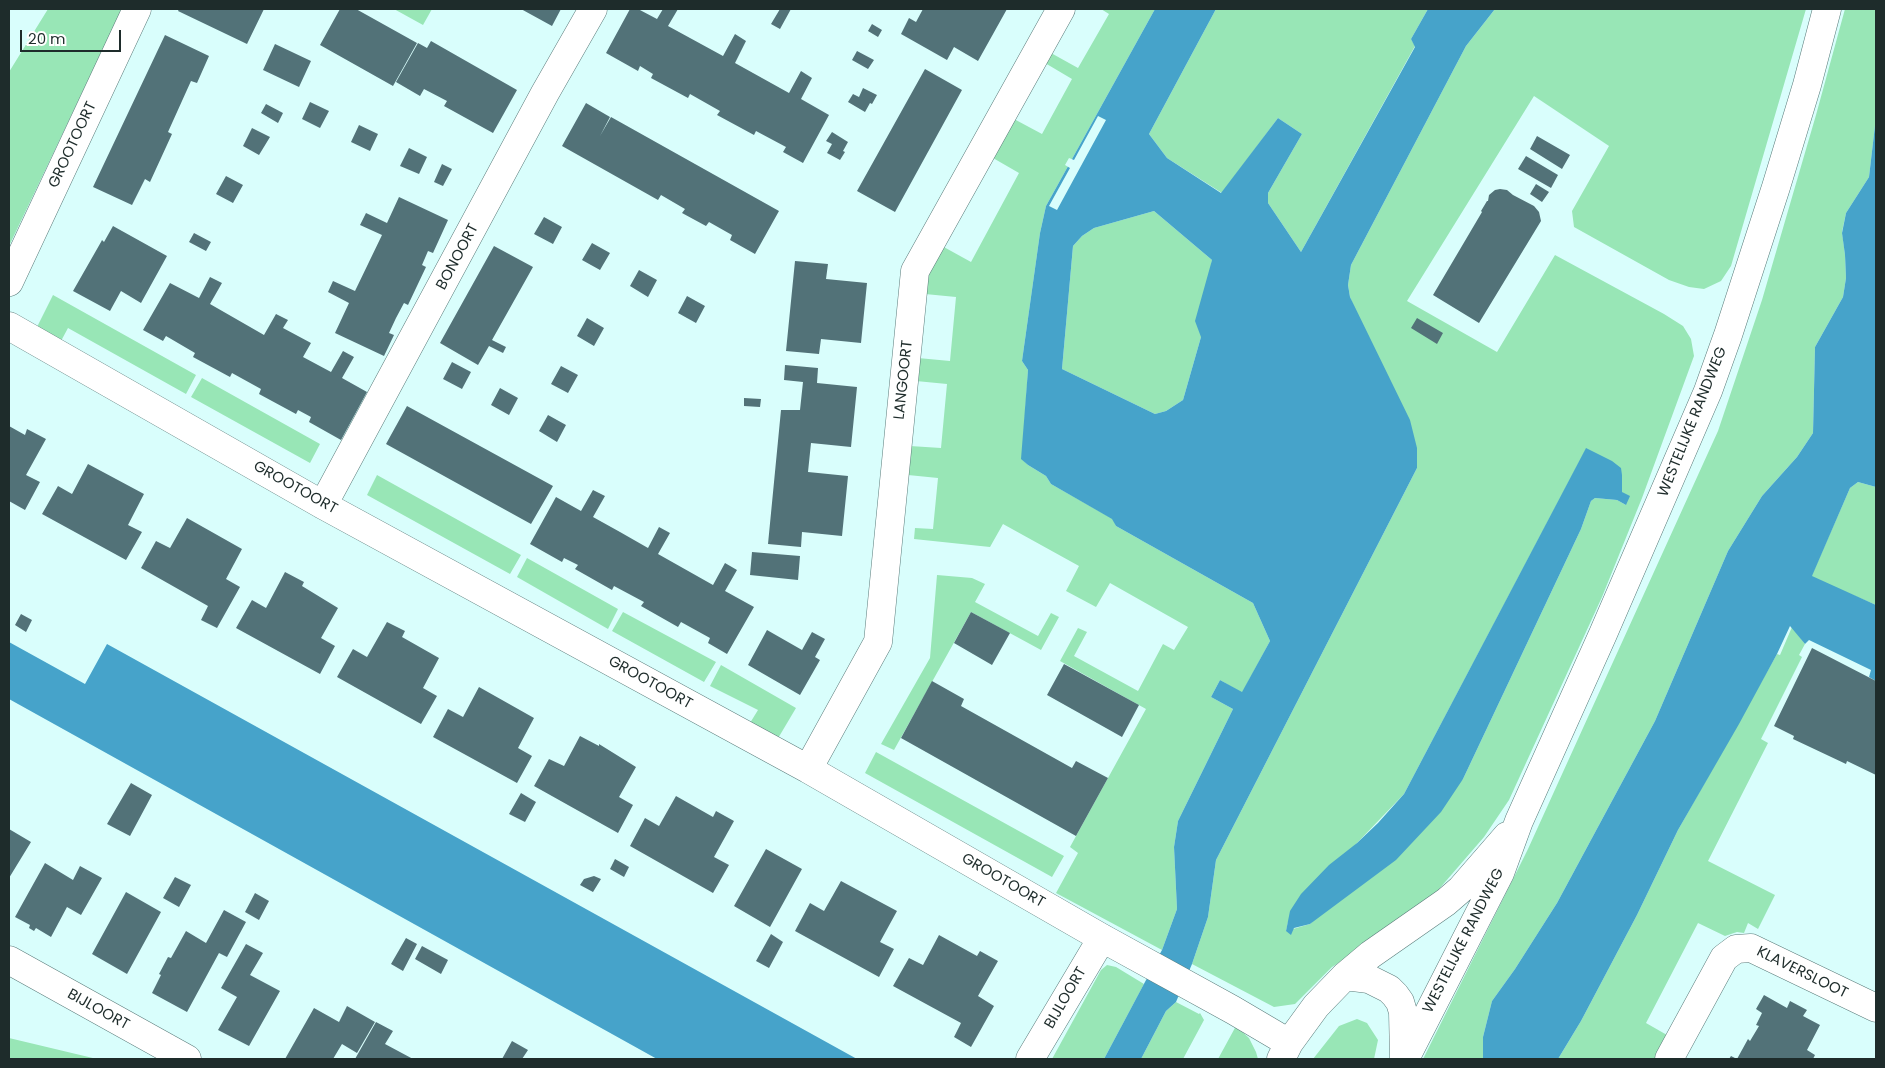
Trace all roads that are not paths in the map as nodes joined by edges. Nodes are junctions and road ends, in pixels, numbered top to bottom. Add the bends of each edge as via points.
1 (138, 9) edge
2 (593, 9) edge
3 (1061, 9) edge
4 (1827, 9) edge
5 (9, 282) edge
6 (9, 326) edge
7 (323, 504) junction
8 (808, 769) junction
9 (1519, 821) junction
10 (1113, 944) junction
11 (9, 960) edge
12 (1345, 976) junction
13 (1876, 1008) edge
14 (1285, 1051) edge
15 (187, 1059) edge
16 (1030, 1059) edge
17 (1405, 1059) edge
18 (1669, 1059) edge

1 - 5 street, GROOTOORT
2 - 7 street, BONOORT
3 - 8 street, LANGOORT via 915,271 878,642
4 - 9 street, WESTELIJKE RANDWEG via 1776,187 1708,391
6 - 7 street, GROOTOORT
7 - 8 street, GROOTOORT
8 - 10 street, GROOTOORT
9 - 12 street, WESTELIJKE RANDWEG via 1446,902 1370,954
9 - 17 street, WESTELIJKE RANDWEG via 1500,873
10 - 14 street, GROOTOORT via 1208,997
10 - 16 street, BIJLOORT
11 - 15 street, BIJLOORT
12 - 14 street, WESTELIJKE RANDWEG via 1316,1006
12 - 17 street, WESTELIJKE RANDWEG via 1370,979 1395,995 1403,1012
13 - 18 street, KLAVERSLOOT via 1751,948 1736,949 1724,958

